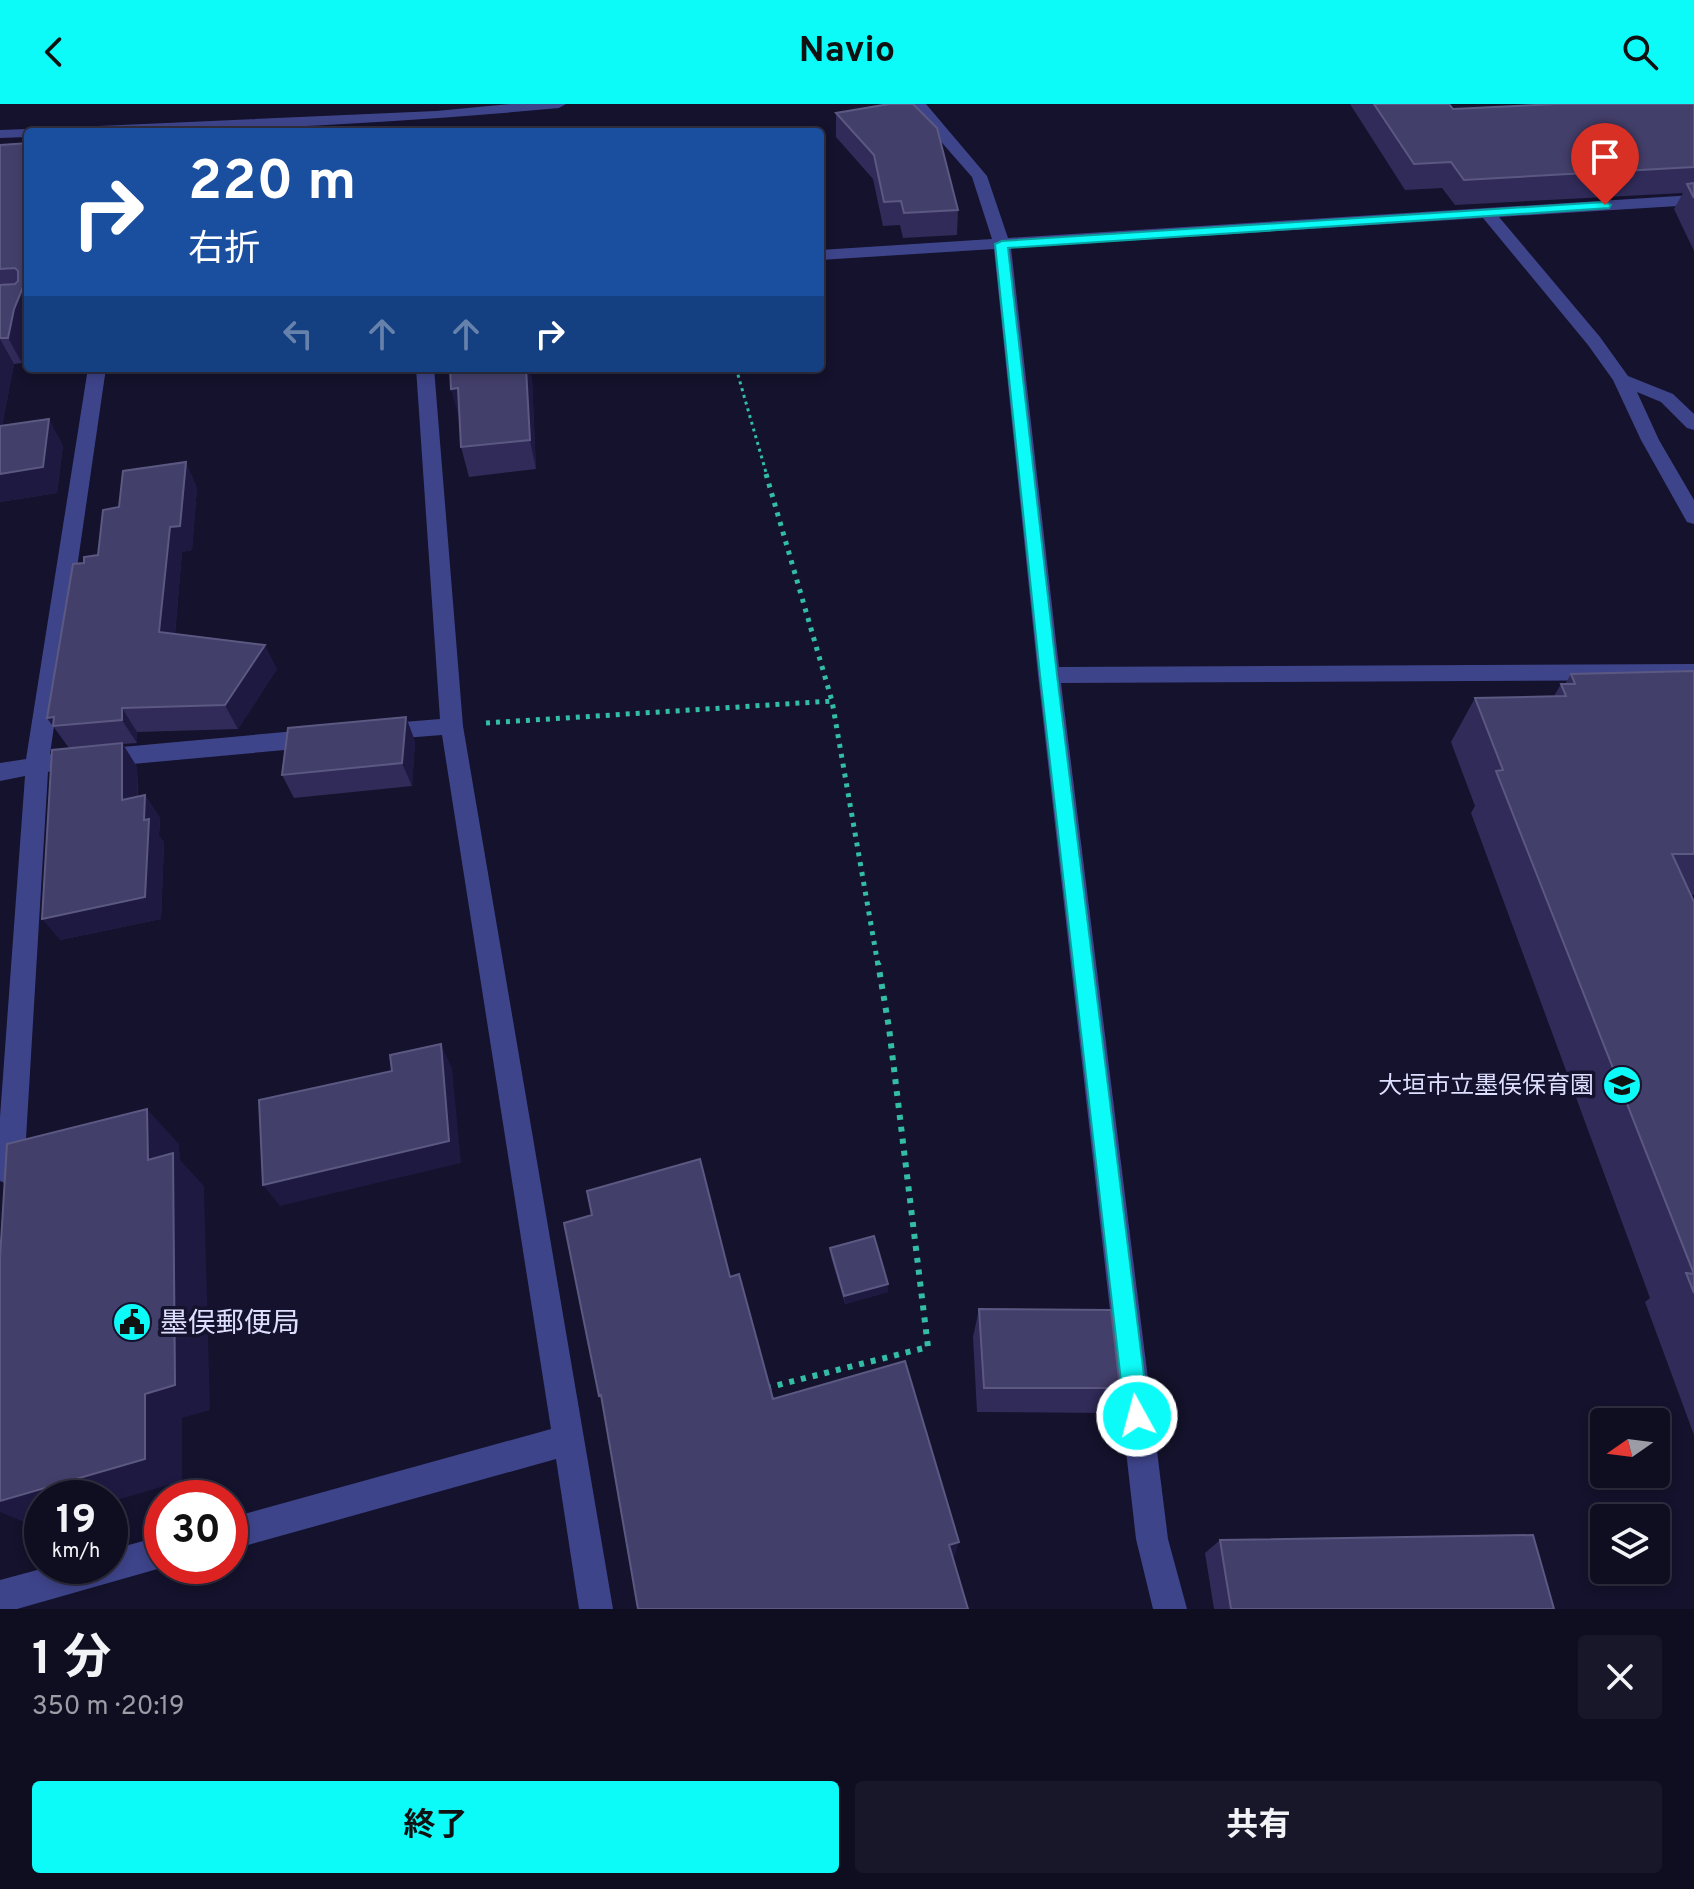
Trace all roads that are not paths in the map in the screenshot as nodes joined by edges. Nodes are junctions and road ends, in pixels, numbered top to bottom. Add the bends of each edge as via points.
1 (559, 104) edge
2 (915, 104) edge
3 (144, 128) edge
4 (24, 133) edge
5 (0, 134) edge
6 (1694, 200) edge
7 (1486, 212) junction
8 (1002, 244) junction
9 (824, 255) edge
10 (96, 372) edge
11 (425, 372) edge
12 (1622, 380) junction
13 (1694, 424) edge
14 (1694, 517) edge
15 (1694, 672) edge
16 (1049, 675) junction
17 (452, 726) junction
18 (37, 764) junction
19 (0, 772) edge
20 (7, 1205) edge
21 (568, 1440) junction
22 (248, 1529) edge
23 (144, 1557) edge
24 (0, 1597) edge
25 (596, 1609) edge
26 (1170, 1609) edge

1 - 3 street
2 - 8 street via 979,176
4 - 5 street
6 - 7 street
7 - 8 street
7 - 12 street
8 - 9 street
8 - 16 street
10 - 18 street
11 - 17 street
12 - 13 street via 1667,398
12 - 14 street
15 - 16 street
16 - 26 street via 1152,1539
17 - 18 street
17 - 21 street
18 - 19 street
18 - 20 street
21 - 22 street
21 - 25 street
23 - 24 street

